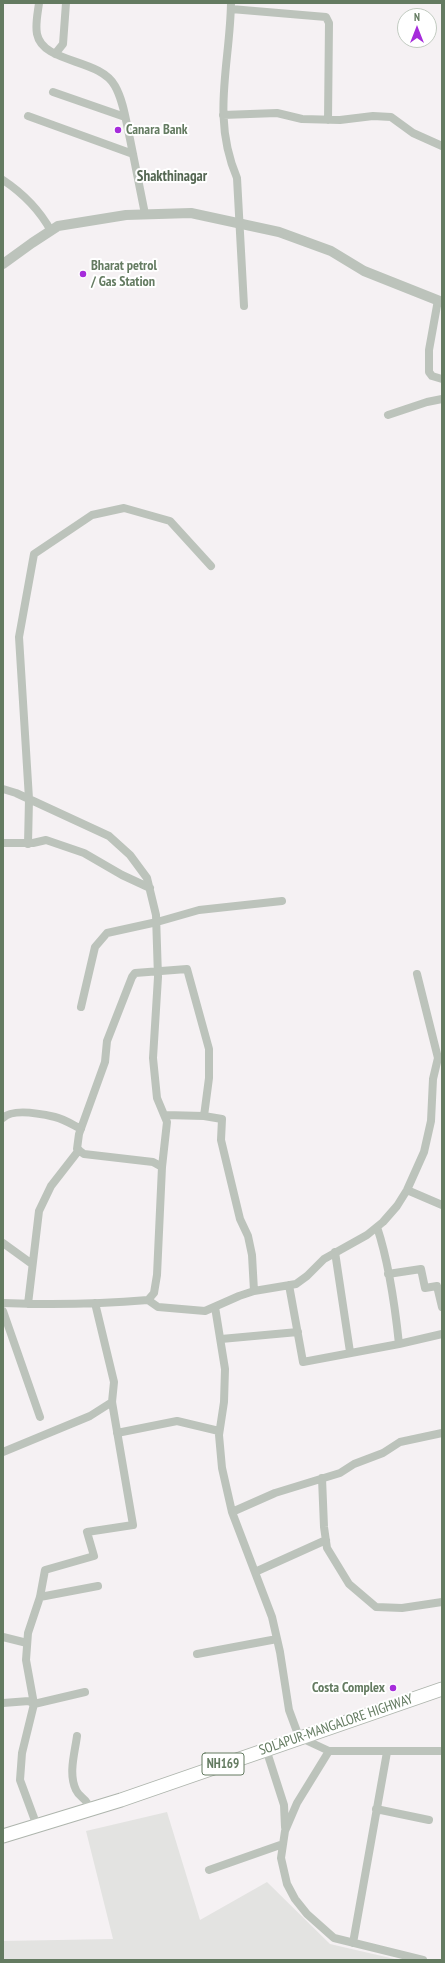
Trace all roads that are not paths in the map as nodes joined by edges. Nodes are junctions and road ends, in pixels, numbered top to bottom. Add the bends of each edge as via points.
1 (39, 3) edge
2 (66, 3) edge
3 (231, 6) edge
4 (55, 54) junction
5 (53, 92) dead end
6 (223, 115) junction
7 (28, 116) dead end
8 (125, 117) junction
9 (328, 120) junction
10 (442, 146) edge
11 (132, 154) junction
12 (3, 180) edge
13 (145, 214) junction
14 (238, 223) junction
15 (51, 231) junction
16 (3, 264) edge
17 (440, 301) edge
18 (244, 306) dead end
19 (442, 379) edge
20 (442, 399) edge
21 (388, 415) dead end
22 (211, 566) dead end
23 (3, 789) edge
24 (29, 799) junction
25 (3, 843) edge
26 (28, 844) junction
27 (150, 888) junction
28 (282, 901) dead end
29 (157, 922) junction
30 (158, 970) junction
31 (417, 974) dead end
32 (81, 1007) dead end
33 (440, 1058) edge
34 (165, 1115) junction
35 (204, 1116) junction
36 (3, 1118) edge
37 (81, 1129) junction
38 (79, 1150) junction
39 (162, 1167) junction
40 (407, 1190) junction
41 (442, 1205) edge
42 (377, 1227) junction
43 (3, 1243) edge
44 (335, 1252) junction
45 (32, 1264) junction
46 (388, 1274) junction
47 (289, 1285) junction
48 (254, 1291) junction
49 (148, 1300) junction
50 (3, 1303) edge
51 (95, 1303) junction
52 (28, 1304) junction
53 (215, 1307) junction
54 (442, 1307) edge
55 (3, 1312) edge
56 (298, 1332) junction
57 (442, 1334) edge
58 (222, 1339) junction
59 (399, 1344) junction
60 (350, 1352) junction
61 (112, 1402) junction
62 (40, 1417) dead end
63 (219, 1431) junction
64 (117, 1433) junction
65 (442, 1433) edge
66 (3, 1452) edge
67 (322, 1478) junction
68 (232, 1512) junction
69 (326, 1540) junction
70 (255, 1572) junction
71 (98, 1586) dead end
72 (40, 1597) junction
73 (442, 1602) edge
74 (3, 1636) edge
75 (277, 1639) junction
76 (27, 1643) junction
77 (197, 1654) dead end
78 (442, 1688) edge
79 (85, 1692) dead end
80 (3, 1703) edge
81 (34, 1704) junction
82 (77, 1736) dead end
83 (299, 1737) junction
84 (266, 1749) junction
85 (329, 1751) junction
86 (442, 1751) edge
87 (387, 1752) junction
88 (376, 1809) junction
89 (90, 1810) junction
90 (429, 1820) dead end
91 (37, 1826) junction
92 (285, 1830) junction
93 (3, 1836) edge
94 (283, 1844) junction
95 (209, 1870) dead end
96 (353, 1943) junction
97 (423, 1960) edge

1 - 4 street via 37,33 40,41
2 - 4 street via 63,44
3 - 6 street via 223,81
3 - 9 street via 326,17 329,23
4 - 8 street via 100,71 111,80
5 - 8 street
6 - 9 street via 277,113 302,119
6 - 14 street via 229,159 237,178
7 - 11 street
8 - 11 street
9 - 10 street via 391,117 413,133
11 - 13 street
12 - 15 street via 30,201
13 - 14 street via 191,212
13 - 15 street via 58,226
14 - 17 street via 279,232 331,250 364,271
14 - 18 street
15 - 16 street
17 - 19 street via 429,350 429,372 432,376
20 - 21 street
22 - 24 street via 170,521 124,508 92,515 34,554 19,637
23 - 24 street
24 - 26 street
24 - 27 street via 109,836 130,855 147,878
25 - 26 street
26 - 27 street via 46,840 84,853
27 - 29 street
28 - 29 street via 199,910
29 - 30 street
29 - 32 street via 107,933 95,946
30 - 34 street via 153,1058 157,1098
30 - 35 street via 187,969 209,1049 209,1078
30 - 37 street via 135,973 132,977 107,1041 105,1062
31 - 33 street
33 - 40 street via 433,1078 431,1121 424,1152
34 - 35 street
34 - 39 street via 166,1138
35 - 48 street via 222,1119 221,1140 240,1219 246,1230 252,1255
36 - 37 street via 21,1112 56,1117
37 - 38 street
38 - 39 street via 84,1154 153,1162
38 - 45 street via 51,1186 39,1211
39 - 49 street via 157,1275 154,1293
40 - 41 street
40 - 42 street via 397,1206
42 - 44 street
42 - 46 street
43 - 45 street
44 - 47 street via 296,1284
44 - 60 street
45 - 52 street
46 - 54 street via 421,1269 425,1288 437,1286
46 - 59 street via 396,1310
47 - 48 street
47 - 56 street
48 - 53 street
49 - 51 street
49 - 53 street via 158,1307 194,1311 205,1311
50 - 52 street
51 - 52 street
51 - 61 street via 114,1382
53 - 58 street
55 - 62 street
56 - 58 street
56 - 60 street via 304,1362
57 - 59 street
58 - 63 street via 225,1369 224,1402
59 - 60 street
61 - 64 street
61 - 66 street via 90,1416
63 - 64 street via 177,1421
63 - 68 street via 222,1468
64 - 72 street via 134,1525 87,1532 94,1556 45,1570
65 - 67 street via 400,1442 340,1473
67 - 68 street via 275,1493
67 - 69 street
68 - 70 street
69 - 70 street
69 - 73 street via 327,1548 349,1584 376,1607 402,1608
70 - 75 street via 272,1617
71 - 72 street
72 - 76 street
74 - 76 street
75 - 77 street
75 - 83 street via 288,1710
76 - 81 street via 26,1660
78 - 83 highway, SOLAPUR-MANGALORE HIGHWAY / NH169
79 - 81 street
80 - 81 street via 29,1701
81 - 91 street via 22,1753 20,1780
82 - 89 street via 73,1761 74,1785 87,1800
83 - 84 highway, SOLAPUR-MANGALORE HIGHWAY / NH169
83 - 85 street
84 - 89 highway, SOLAPUR-MANGALORE HIGHWAY / NH169
84 - 92 street via 284,1805
85 - 87 street
85 - 92 street via 297,1803
86 - 87 street
87 - 88 street
88 - 90 street
88 - 96 street
89 - 91 highway, SOLAPUR-MANGALORE HIGHWAY / NH169
91 - 93 highway, SOLAPUR-MANGALORE HIGHWAY / NH169
92 - 94 street
94 - 95 street
94 - 96 street via 281,1858 287,1884 295,1900 334,1938
96 - 97 street

